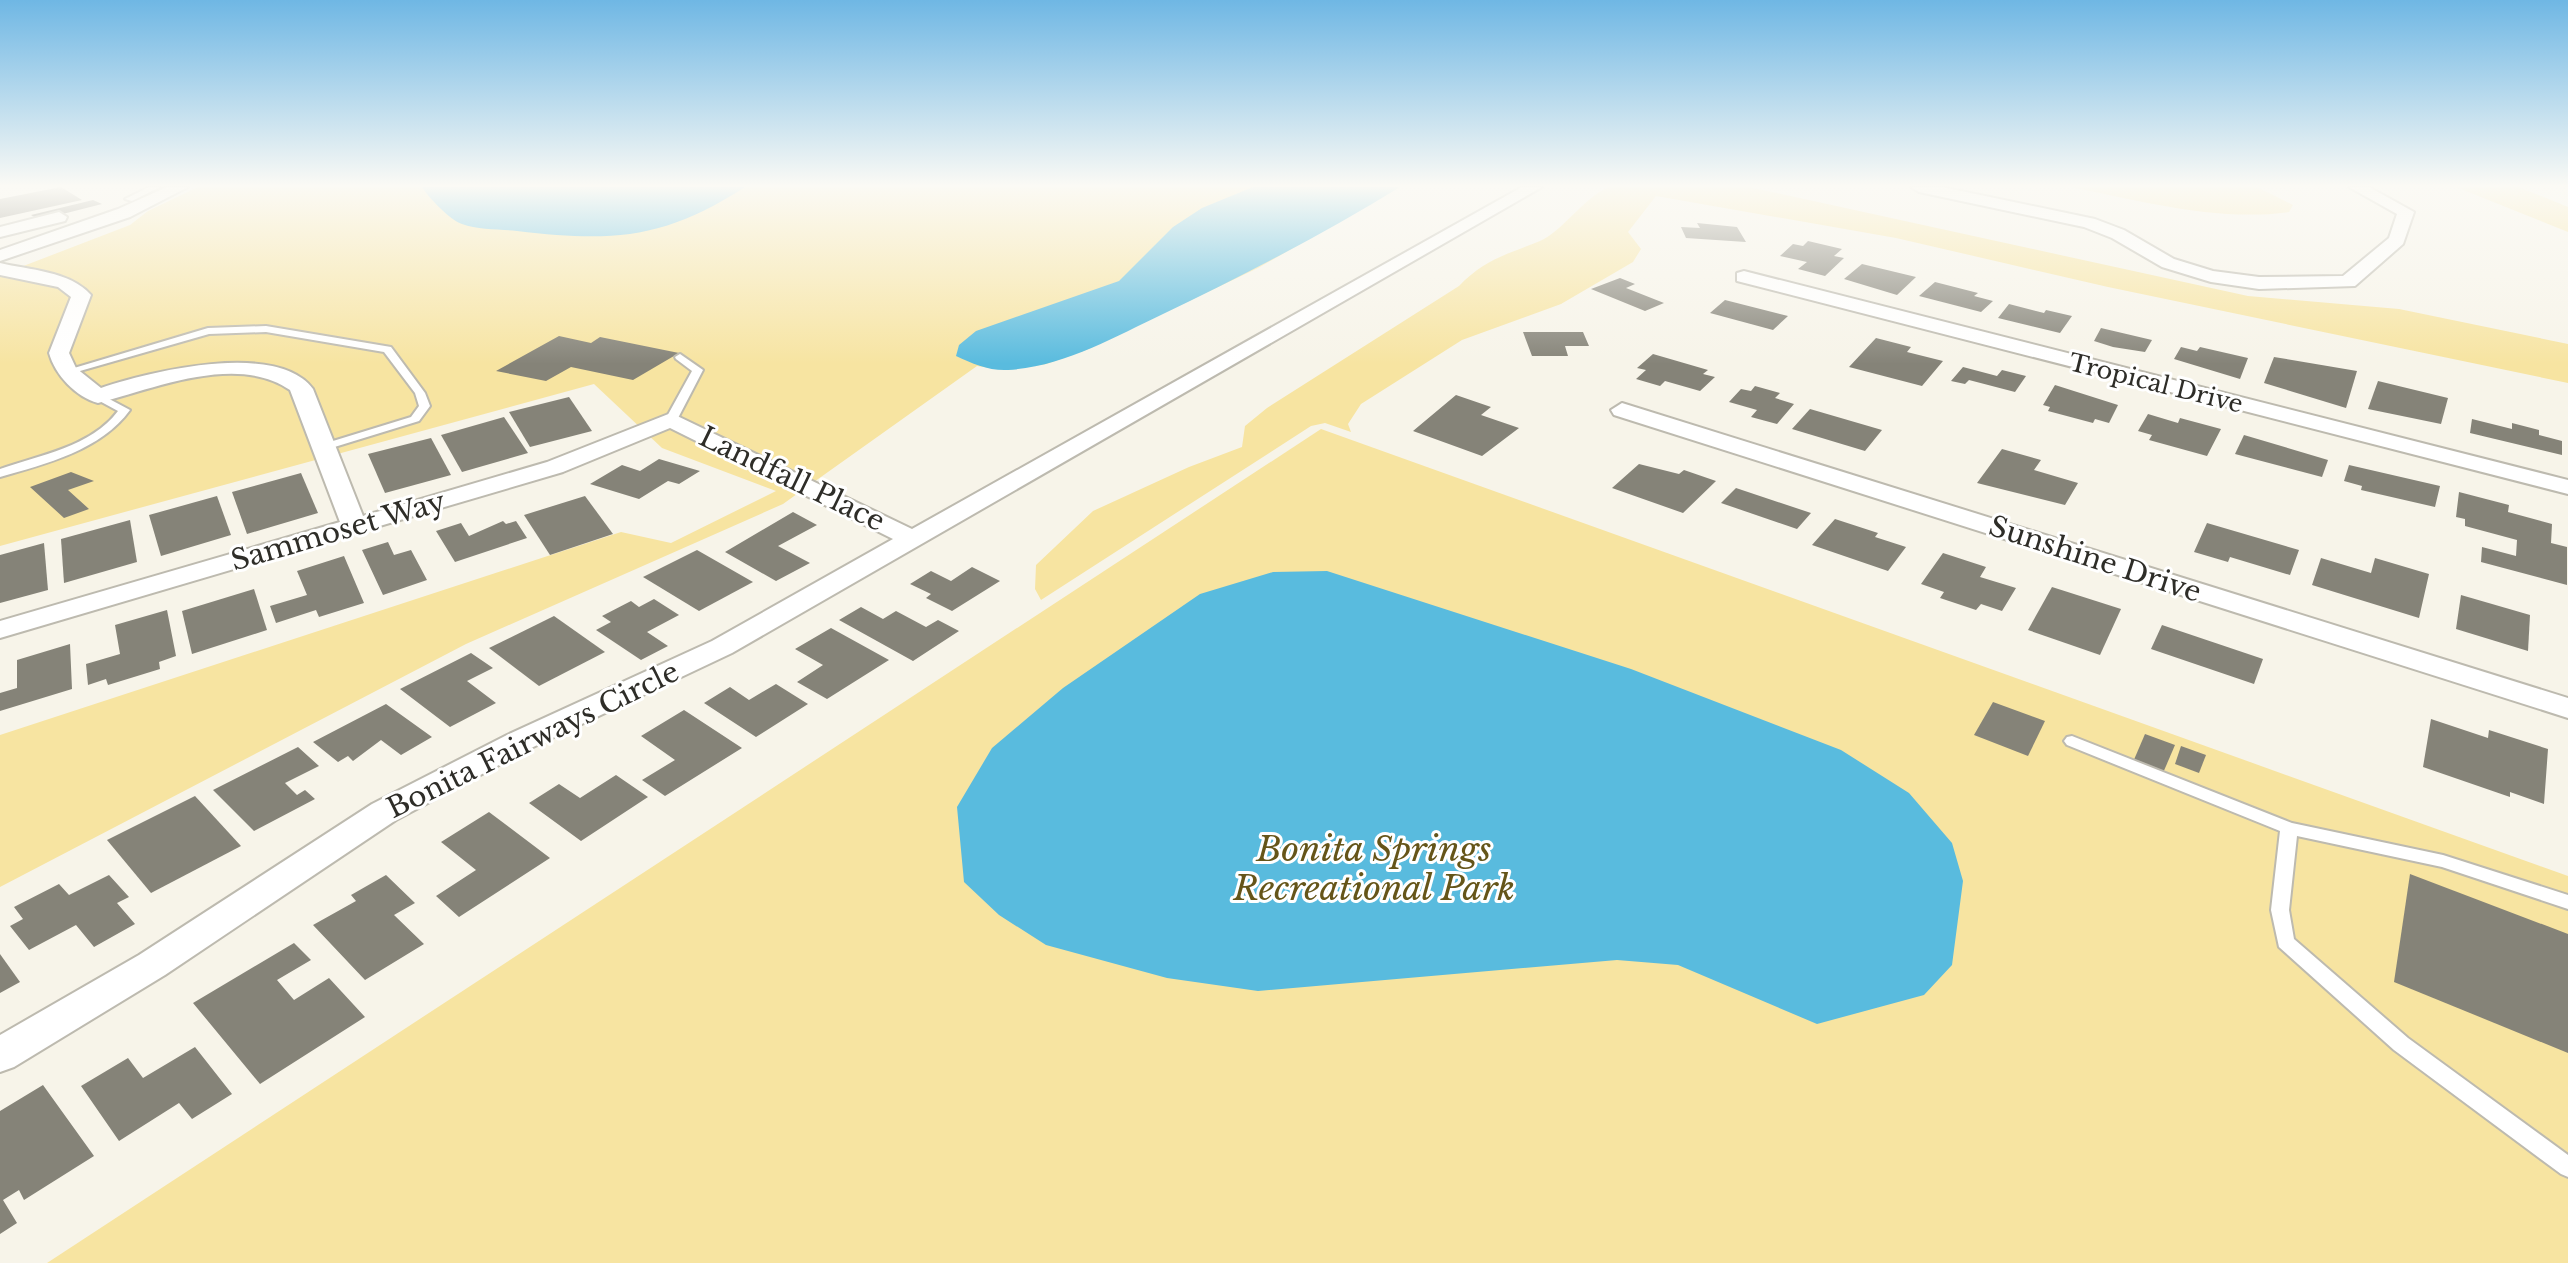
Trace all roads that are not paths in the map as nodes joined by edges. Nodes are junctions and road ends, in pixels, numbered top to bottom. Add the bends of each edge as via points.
1 (25, 246) edge
2 (59, 246) edge
3 (1430, 246) edge
4 (2139, 246) edge
5 (2390, 246) edge
6 (0, 256) edge
7 (0, 269) edge
8 (1744, 277) dead end
9 (680, 357) dead end
10 (69, 371) junction
11 (98, 396) junction
12 (1622, 410) dead end
13 (671, 420) junction
14 (324, 447) junction
15 (0, 473) edge
16 (2568, 487) edge
17 (354, 526) junction
18 (912, 539) junction
19 (0, 630) edge
20 (2568, 708) edge
21 (2072, 741) dead end
22 (2289, 828) junction
23 (2568, 902) edge
24 (0, 1055) edge
25 (2568, 1167) edge

1 - 6 street
2 - 7 street
3 - 18 street, Bonita Fairways Circle
4 - 5 street via 2168,263 2211,276 2297,283 2348,282
7 - 10 street via 64,283 81,295 59,353
8 - 16 street, Tropical Drive
9 - 13 lane via 698,370
10 - 11 street
10 - 14 lane via 208,331 266,329 387,349 425,406 415,419
11 - 14 street via 190,368 274,375 302,389
11 - 15 lane via 124,410 116,425 94,439
12 - 20 street, Sunshine Drive
13 - 17 street, Sammoset Way via 587,456
13 - 18 street, Landfall Place
14 - 17 street
17 - 19 street, Sammoset Way
18 - 24 street, Bonita Fairways Circle via 722,647 518,742 384,812 152,965
21 - 22 lane
22 - 23 lane via 2443,861
22 - 25 lane via 2280,910 2285,942 2401,1044

